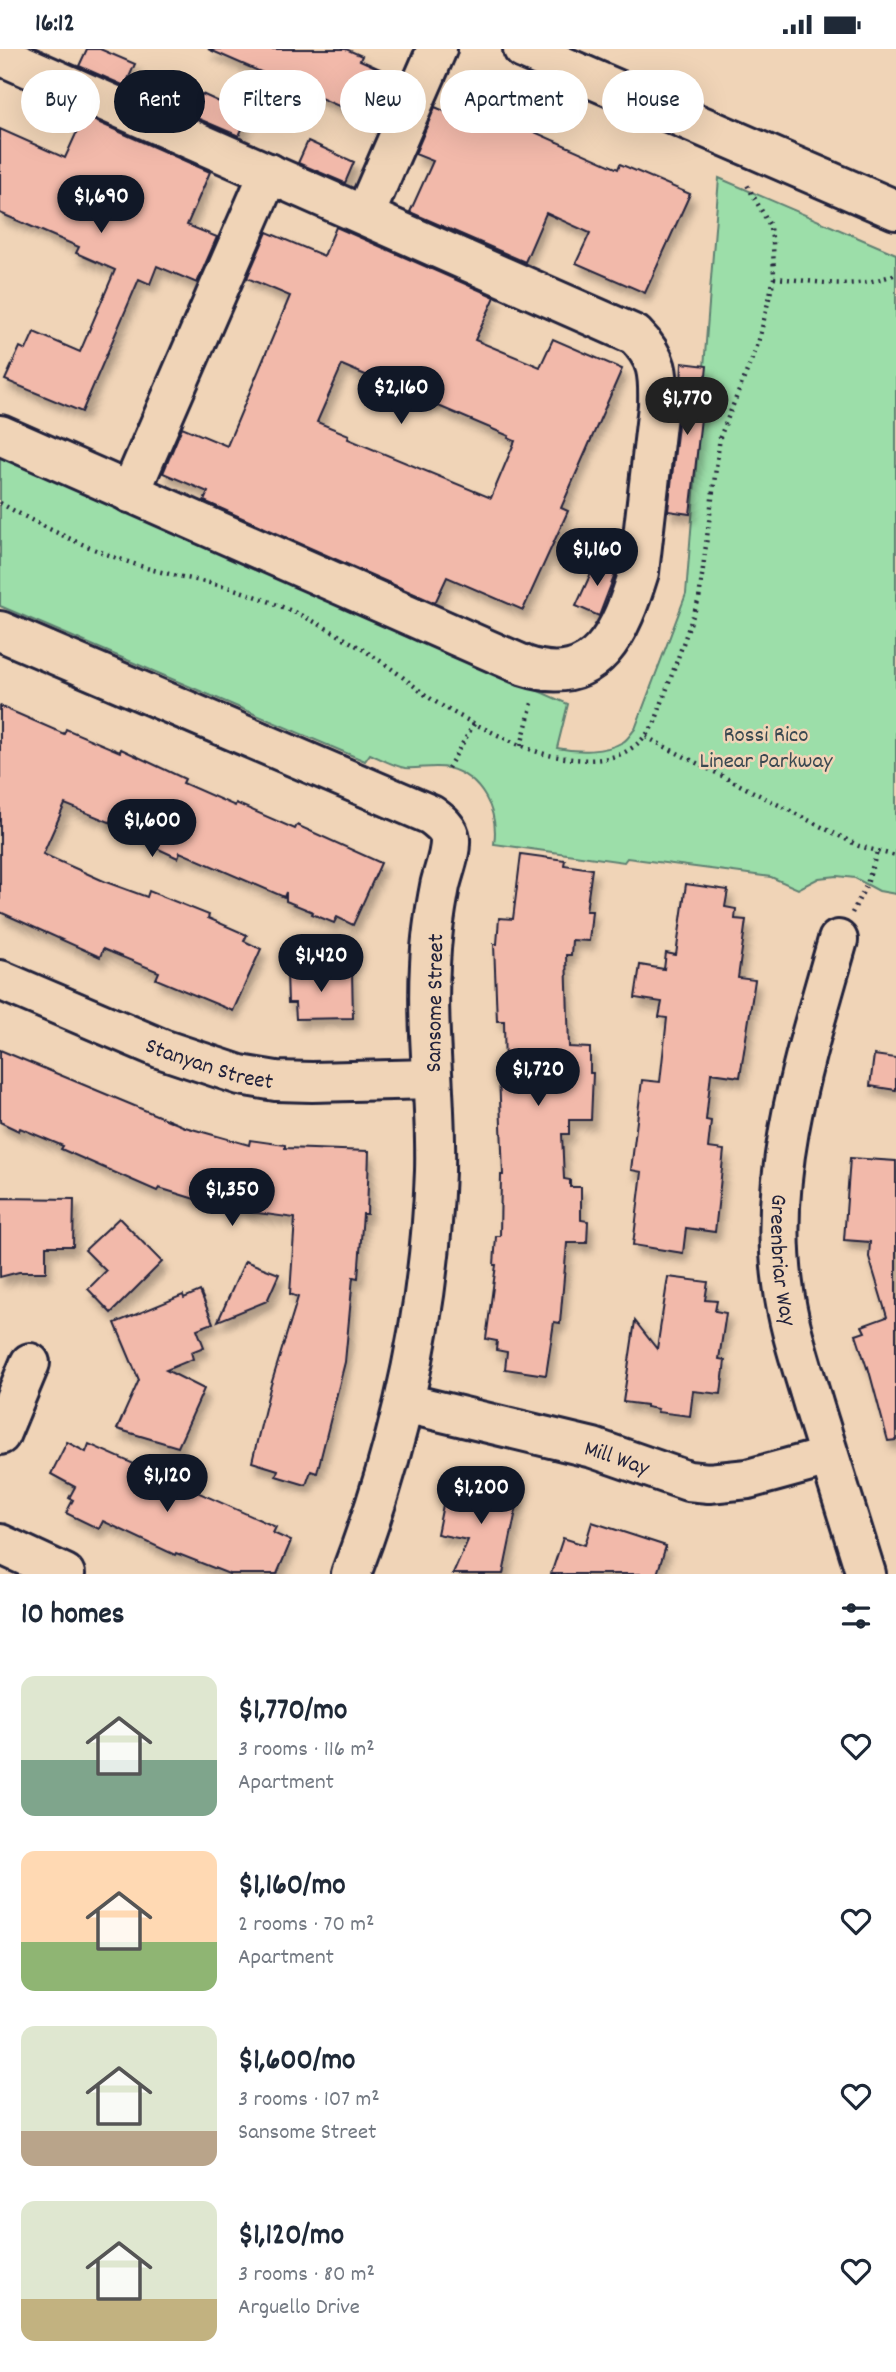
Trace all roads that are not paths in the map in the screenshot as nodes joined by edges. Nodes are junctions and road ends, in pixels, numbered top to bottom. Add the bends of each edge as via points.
1 (437, 49) edge
2 (523, 49) edge
3 (16, 56) edge
4 (269, 173) junction
5 (896, 211) edge
6 (365, 214) junction
7 (0, 435) edge
8 (130, 493) junction
9 (0, 631) edge
10 (838, 940) road end
11 (0, 980) edge
12 (432, 1079) junction
13 (30, 1363) dead end
14 (405, 1403) junction
15 (0, 1435) edge
16 (830, 1457) junction
17 (0, 1544) edge
18 (65, 1574) edge
19 (351, 1574) edge
20 (866, 1574) edge

1 - 6 street
2 - 5 street
3 - 4 street
4 - 6 street
4 - 8 street
6 - 8 street via 635,335 652,354 658,406 639,572 611,641 600,655 572,670 541,671
7 - 8 street
9 - 12 street, Sansome Street via 441,823 450,838 431,947
10 - 16 street, Greenbriar Way via 789,1132 780,1208 782,1282 789,1318
11 - 12 street, Stanyan Street via 162,1048 240,1075 312,1082
12 - 14 street, Sansome Street via 435,1168 429,1266
13 - 15 street
14 - 16 street, Mill Way via 593,1448 688,1481 748,1479
14 - 19 street, Sansome Street via 384,1485
16 - 20 street, Greenbriar Way
17 - 18 street

